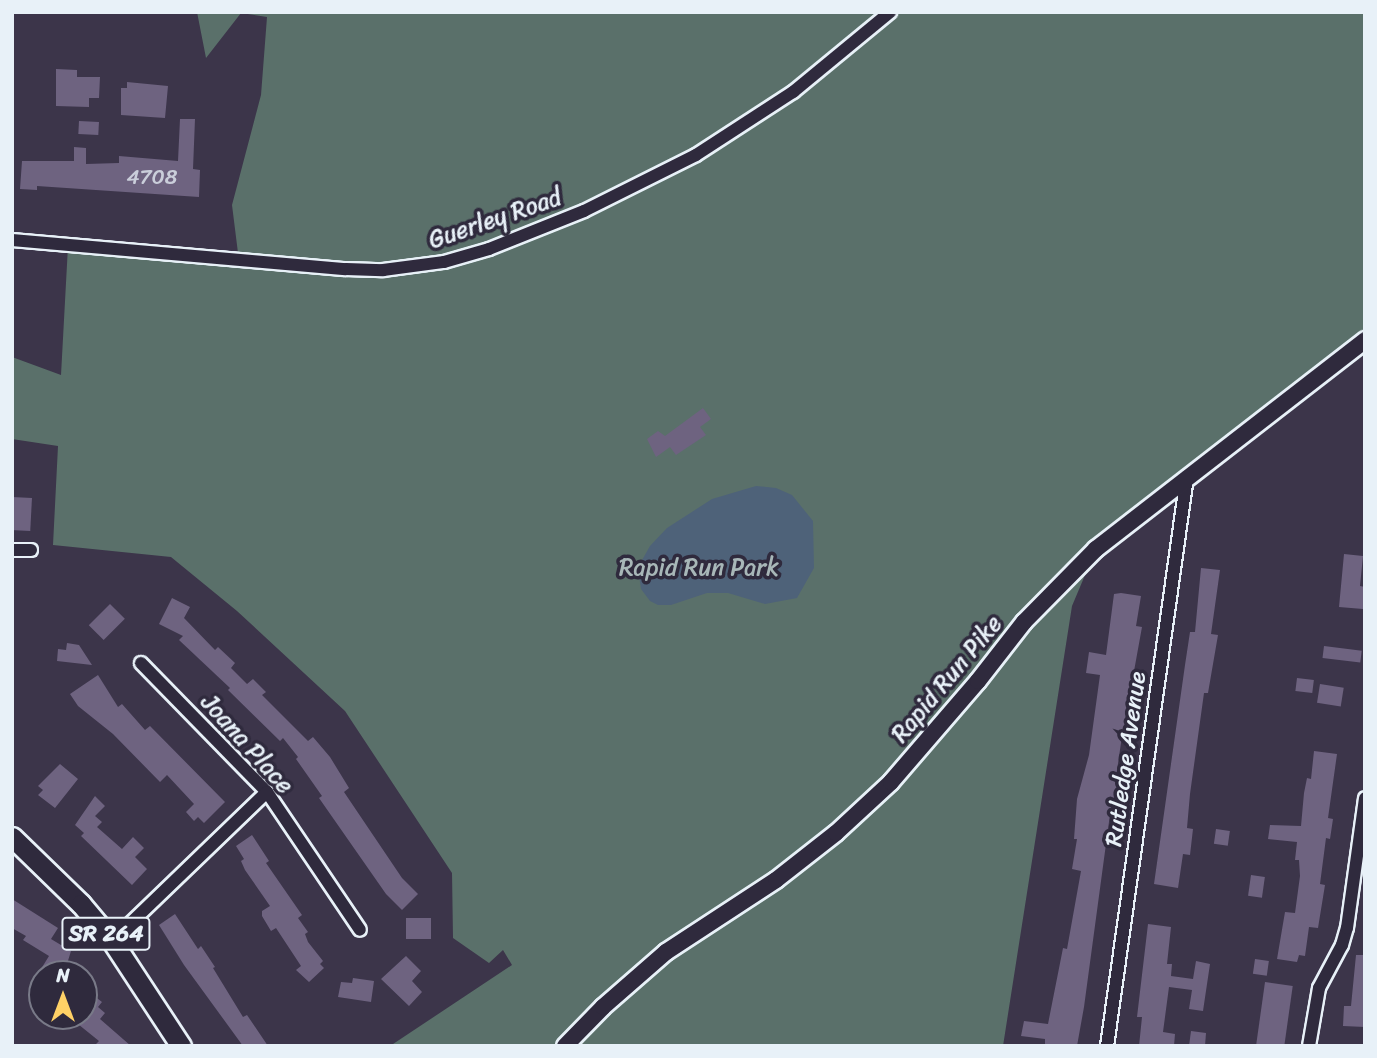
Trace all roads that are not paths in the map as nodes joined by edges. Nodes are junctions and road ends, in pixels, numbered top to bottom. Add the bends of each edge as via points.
1 (890, 12) edge
2 (12, 240) edge
3 (1365, 340) edge
4 (1187, 477) junction
5 (12, 550) edge
6 (32, 550) dead end
7 (141, 663) dead end
8 (267, 792) junction
9 (1365, 798) edge
10 (12, 837) edge
11 (360, 930) dead end
12 (112, 941) junction
13 (181, 1046) edge
14 (565, 1046) edge
15 (1107, 1046) edge
16 (1309, 1046) edge

1 - 2 street, Guerley Road via 793,92 696,155 584,211 444,262 396,269 346,269
3 - 4 street, Rapid Run Pike
4 - 14 street, Rapid Run Pike via 1107,540 1056,588 891,782 836,833 776,880 666,952
4 - 15 street, Rutledge Avenue
5 - 6 street
7 - 8 street, Joana Place
8 - 11 street, Joana Place
8 - 12 street
9 - 16 street via 1347,928 1319,988
10 - 12 main road, SR 264
12 - 13 main road, SR 264

